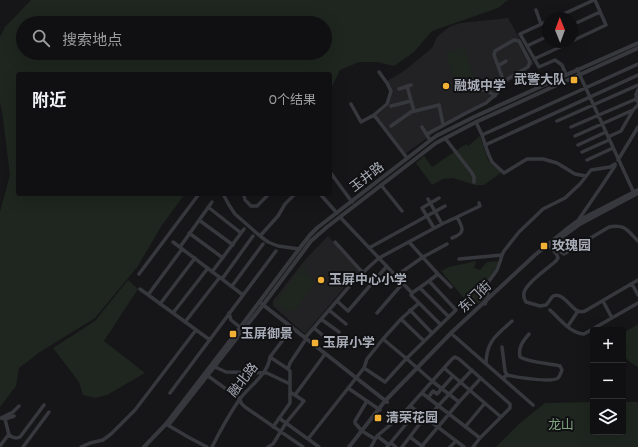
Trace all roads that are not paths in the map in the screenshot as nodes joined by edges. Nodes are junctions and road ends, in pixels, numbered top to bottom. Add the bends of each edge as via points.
1 (594, 0) edge
2 (536, 10) dead end
3 (568, 12) edge
4 (600, 12) junction
5 (578, 22) edge
6 (541, 24) joint
7 (542, 39) edge
8 (578, 39) edge
9 (638, 43) edge
10 (527, 46) junction
11 (637, 48) edge
12 (555, 49) joint
13 (638, 54) edge
14 (534, 59) junction
15 (555, 60) junction
16 (506, 61) dead end
17 (638, 64) edge
18 (498, 66) junction
19 (577, 69) junction
20 (379, 72) dead end
21 (579, 74) junction
22 (566, 75) junction
23 (638, 75) edge
24 (504, 82) junction
25 (412, 85) dead end
26 (407, 86) junction
27 (495, 86) dead end
28 (638, 86) edge
29 (586, 88) junction
30 (399, 89) dead end
31 (483, 90) dead end
32 (638, 90) edge
33 (496, 94) junction
34 (590, 97) junction
35 (637, 100) edge
36 (411, 101) junction
37 (351, 104) dead end
38 (594, 105) junction
39 (638, 105) edge
40 (391, 106) dead end
41 (633, 110) junction
42 (414, 111) junction
43 (374, 115) junction
44 (598, 115) junction
45 (476, 122) junction
46 (557, 122) dead end
47 (443, 124) junction
48 (602, 124) junction
49 (391, 126) dead end
50 (422, 127) dead end
51 (571, 127) dead end
52 (638, 127) edge
53 (606, 132) junction
54 (426, 134) junction
55 (482, 135) junction
56 (575, 136) dead end
57 (445, 138) junction
58 (609, 138) junction
59 (430, 140) junction
60 (485, 145) junction
61 (578, 145) dead end
62 (613, 148) junction
63 (582, 152) dead end
64 (407, 158) junction
65 (618, 159) junction
66 (587, 160) dead end
67 (616, 164) junction
68 (332, 175) edge
69 (586, 176) junction
70 (474, 182) dead end
71 (381, 185) junction
72 (636, 192) edge
73 (198, 196) edge
74 (224, 196) edge
75 (244, 196) edge
76 (267, 196) edge
77 (293, 196) edge
78 (322, 196) edge
79 (440, 198) dead end
80 (428, 199) dead end
81 (212, 202) dead end
82 (352, 202) junction
83 (479, 203) dead end
84 (430, 204) junction
85 (445, 206) dead end
86 (208, 207) junction
87 (402, 211) dead end
88 (435, 212) junction
89 (338, 215) junction
90 (427, 216) junction
91 (457, 217) junction
92 (199, 220) junction
93 (576, 222) junction
94 (442, 224) junction
95 (434, 228) junction
96 (574, 228) junction
97 (244, 229) dead end
98 (190, 233) junction
99 (241, 233) junction
100 (253, 236) dead end
101 (260, 236) junction
102 (452, 238) dead end
103 (638, 241) edge
104 (173, 242) dead end
105 (335, 242) dead end
106 (409, 242) junction
107 (263, 244) dead end
108 (447, 244) dead end
109 (550, 244) junction
110 (233, 245) junction
111 (181, 248) junction
112 (369, 248) junction
113 (299, 249) junction
114 (276, 251) dead end
115 (502, 254) junction
116 (195, 258) junction
117 (223, 258) junction
118 (379, 258) junction
119 (459, 259) dead end
120 (387, 266) junction
121 (208, 268) junction
122 (212, 272) junction
123 (363, 273) junction
124 (139, 274) dead end
125 (438, 274) junction
126 (396, 276) junction
127 (221, 278) junction
128 (638, 280) edge
129 (429, 281) junction
130 (403, 283) junction
131 (632, 284) junction
132 (232, 286) junction
133 (420, 288) junction
134 (451, 288) dead end
135 (140, 289) dead end
136 (412, 294) junction
137 (148, 295) junction
138 (243, 295) junction
139 (638, 295) edge
140 (488, 299) junction
141 (337, 301) junction
142 (602, 301) junction
143 (419, 303) junction
144 (638, 303) edge
145 (160, 304) junction
146 (261, 304) junction
147 (486, 304) junction
148 (329, 310) junction
149 (410, 310) junction
150 (550, 310) dead end
151 (578, 311) junction
152 (173, 313) junction
153 (230, 313) junction
154 (378, 313) dead end
155 (449, 317) junction
156 (612, 318) junction
157 (322, 319) junction
158 (401, 319) junction
159 (512, 321) dead end
160 (185, 322) junction
161 (223, 322) junction
162 (346, 324) dead end
163 (441, 325) junction
164 (568, 326) junction
165 (292, 328) junction
166 (314, 328) junction
167 (240, 329) junction
168 (196, 330) junction
169 (339, 332) dead end
170 (432, 333) junction
171 (529, 334) dead end
172 (453, 335) junction
173 (306, 339) junction
174 (383, 339) junction
175 (210, 340) junction
176 (424, 341) junction
177 (331, 342) dead end
178 (502, 347) dead end
179 (326, 354) junction
180 (270, 357) junction
181 (407, 359) junction
182 (486, 364) junction
183 (215, 367) junction
184 (364, 368) junction
185 (444, 368) junction
186 (288, 369) junction
187 (418, 369) junction
188 (472, 370) junction
189 (263, 372) junction
190 (507, 375) junction
191 (208, 376) junction
192 (453, 376) junction
193 (356, 378) junction
194 (481, 378) junction
195 (503, 378) junction
196 (432, 381) junction
197 (461, 382) junction
198 (290, 384) junction
199 (348, 388) junction
200 (441, 388) junction
201 (470, 390) junction
202 (290, 392) junction
203 (170, 393) dead end
204 (422, 393) junction
205 (449, 394) junction
206 (295, 395) junction
207 (428, 398) junction
208 (240, 399) junction
209 (367, 401) junction
210 (386, 402) junction
211 (459, 402) junction
212 (485, 403) junction
213 (44, 405) dead end
214 (533, 405) dead end
215 (19, 406) dead end
216 (410, 406) junction
217 (438, 406) junction
218 (379, 410) junction
219 (417, 411) junction
220 (49, 412) dead end
221 (448, 414) junction
222 (14, 416) dead end
223 (500, 417) junction
224 (0, 418) edge
225 (280, 418) junction
226 (426, 418) junction
227 (5, 419) junction
228 (286, 423) junction
229 (167, 425) junction
230 (273, 427) junction
231 (437, 427) junction
232 (465, 427) junction
233 (280, 431) junction
234 (363, 432) junction
235 (8, 434) junction
236 (376, 437) junction
237 (410, 437) junction
238 (480, 438) junction
239 (308, 439) junction
240 (456, 441) junction
241 (389, 445) edge
242 (0, 446) edge
243 (23, 447) edge
244 (81, 447) edge
245 (144, 447) edge
246 (148, 447) edge
247 (207, 447) edge
248 (212, 447) edge
249 (268, 447) edge
250 (303, 447) edge
251 (319, 447) edge
252 (349, 447) edge
253 (352, 447) edge
254 (371, 447) edge
255 (396, 447) edge
256 (402, 447) edge
257 (422, 447) edge
258 (450, 447) edge
259 (464, 447) edge
260 (473, 447) edge

1 - 3 street
1 - 4 street
2 - 6 street
4 - 5 street
4 - 8 street via 606,25
6 - 10 street via 520,34
7 - 10 street
9 - 19 street, 玉井路
10 - 14 street
11 - 13 street
11 - 21 street, 玉井路
12 - 14 street
12 - 15 street
14 - 15 street via 539,67
15 - 22 street via 562,65
16 - 18 street
17 - 29 street
18 - 24 street
18 - 24 street via 495,51 514,40 519,41 530,62 528,67
19 - 21 street
19 - 22 street, 玉井路
20 - 43 street via 391,91 387,104
21 - 29 street
21 - 45 street, 玉井路
22 - 59 street, 玉井路
23 - 34 street
24 - 33 street
25 - 26 street
26 - 30 street
26 - 36 street
27 - 33 street
28 - 38 street
29 - 34 street
29 - 55 street
31 - 33 street
32 - 35 street
33 - 47 street via 486,103
34 - 38 street
34 - 60 street
35 - 44 street
36 - 40 street
36 - 42 street
37 - 43 street via 361,122
38 - 44 street
38 - 46 street
39 - 41 street
41 - 48 street
41 - 58 street via 621,131
42 - 47 street via 438,105
42 - 49 street
43 - 64 street
44 - 48 street
44 - 51 street
45 - 55 street
45 - 57 street, 玉井路
47 - 54 street
48 - 53 street
48 - 56 street
50 - 54 street
52 - 65 street
53 - 58 street
53 - 61 street
54 - 59 street
55 - 60 street
57 - 70 street via 472,173
57 - 71 street, 玉井路
58 - 62 street
58 - 63 street
59 - 64 street, 玉井路
60 - 69 street via 492,162 504,173 527,159 543,158 576,174
62 - 65 street
62 - 66 street
64 - 82 street, 玉井路
65 - 67 street
65 - 72 street
67 - 69 street via 591,170
67 - 93 street
68 - 82 street
69 - 115 street via 565,198 538,213
71 - 87 street
71 - 89 street, 玉井路
72 - 93 street, 东门街
72 - 96 street, 东门街
73 - 124 street
74 - 101 street via 235,214
75 - 76 street via 251,206 257,206
77 - 101 street
78 - 89 street
79 - 84 street
80 - 84 street
81 - 86 street
82 - 89 street, 玉井路
83 - 91 street via 480,206
84 - 88 street
84 - 90 street via 422,208
85 - 88 street
86 - 92 street
86 - 99 street
88 - 90 street
88 - 94 street
89 - 112 street
89 - 113 street, 玉井路 via 317,228
89 - 146 street, 玉井路 via 311,241
90 - 95 street
90 - 112 street
91 - 94 street
91 - 102 street via 462,231
92 - 98 street
92 - 110 street
93 - 96 street
93 - 109 street, 东门街
94 - 95 street
95 - 106 street
96 - 109 street, 东门街
97 - 99 street
98 - 111 street
98 - 117 street
99 - 110 street
100 - 127 street
101 - 113 street via 278,246
103 - 109 street via 625,228 615,226 609,227 564,254
104 - 111 street
105 - 123 street
106 - 118 street
106 - 125 street
107 - 132 street
108 - 126 street
109 - 140 street, 东门街
109 - 147 street, 东门街
109 - 151 street via 558,258 524,290 526,302 546,305 552,296 556,295
110 - 117 street
111 - 116 street
111 - 137 street
112 - 118 street
113 - 146 street, 玉井路
114 - 138 street
115 - 119 street
115 - 140 street via 497,270 487,284
116 - 121 street
116 - 145 street
117 - 122 street
118 - 120 street
118 - 123 street
120 - 126 street
120 - 141 street via 348,311
121 - 122 street
121 - 152 street
122 - 127 street
123 - 141 street
125 - 129 street
125 - 134 street
126 - 130 street
127 - 132 street
127 - 160 street
128 - 131 street
129 - 133 street
129 - 155 street via 456,310
130 - 136 street
130 - 154 street
131 - 139 street
131 - 142 street
132 - 138 street
133 - 136 street
133 - 155 street
135 - 137 street
136 - 143 street
137 - 145 street
138 - 153 street
140 - 147 street
140 - 187 street, 东门街 via 452,332
141 - 148 street
142 - 151 street via 585,311
142 - 156 street
143 - 149 street
143 - 163 street
144 - 156 street
145 - 152 street
146 - 165 street
146 - 167 street, 玉井路
146 - 183 street, 玉井路
147 - 172 street, 东门街
148 - 157 street
148 - 162 street
149 - 158 street
149 - 170 street
150 - 164 street
151 - 164 street
152 - 160 street
153 - 161 street
153 - 167 street via 231,320
155 - 163 street
156 - 164 street via 584,334
157 - 166 street
157 - 169 street
158 - 174 street
158 - 176 street
159 - 182 street via 488,347
160 - 168 street
161 - 167 street via 229,322
161 - 175 street
163 - 170 street
165 - 173 street
165 - 180 street, 融北路
166 - 173 street
166 - 177 street
167 - 229 street, 玉井路
168 - 175 street
168 - 244 street via 135,410 103,440
170 - 176 street
171 - 190 street via 520,347 520,358 560,366 561,373 553,380
172 - 182 street
172 - 187 street, 东门街
173 - 179 street
173 - 186 street
174 - 181 street
174 - 184 street via 367,359
175 - 203 street
176 - 181 street
178 - 190 street
179 - 193 street
179 - 206 street
180 - 186 street
180 - 189 street, 融北路
181 - 184 street via 385,382
181 - 187 street
182 - 195 street
183 - 189 street via 226,372
183 - 191 street, 玉井路
184 - 193 street
185 - 188 street via 455,357
185 - 192 street
185 - 196 street
186 - 198 street
187 - 196 street
187 - 210 street, 东门街
188 - 194 street
188 - 197 street
189 - 198 street
189 - 208 street, 融北路
190 - 195 street
191 - 208 street
191 - 229 street, 玉井路
192 - 197 street
192 - 200 street
193 - 199 street
193 - 210 street
194 - 201 street
194 - 223 street via 510,404 510,408
195 - 214 street
196 - 200 street
196 - 204 street
197 - 201 street
197 - 205 street
198 - 202 street
199 - 209 street
199 - 239 street
200 - 205 street
200 - 207 street via 437,394 433,391
201 - 211 street
201 - 212 street
202 - 206 street
202 - 225 street via 290,403
204 - 207 street
204 - 216 street
205 - 211 street
205 - 217 street
206 - 228 street via 304,401
207 - 217 street
208 - 230 street via 245,407
208 - 248 street, 融北路
209 - 218 street
209 - 234 street via 355,421 356,426
210 - 218 street, 东门街
211 - 221 street
212 - 223 street
212 - 232 street
213 - 235 street via 20,437 14,438
215 - 224 street
216 - 219 street
216 - 236 street
217 - 221 street
217 - 226 street
218 - 234 street, 东门街
219 - 226 street
219 - 241 street
220 - 243 street
221 - 231 street
221 - 232 street
222 - 227 street
223 - 238 street
224 - 227 street
225 - 228 street
225 - 230 street
226 - 231 street
226 - 237 street
227 - 235 street
228 - 233 street
228 - 239 street
229 - 245 street, 玉井路
229 - 246 street, 玉井路
229 - 247 street
230 - 233 street
231 - 240 street
231 - 257 street
232 - 238 street
233 - 249 street
233 - 250 street
234 - 236 street
234 - 252 street, 东门街
234 - 253 street, 东门街
235 - 242 street
236 - 241 street
236 - 254 street
237 - 256 street
237 - 257 street
238 - 260 street
239 - 251 street
240 - 258 street
240 - 259 street
241 - 255 street

